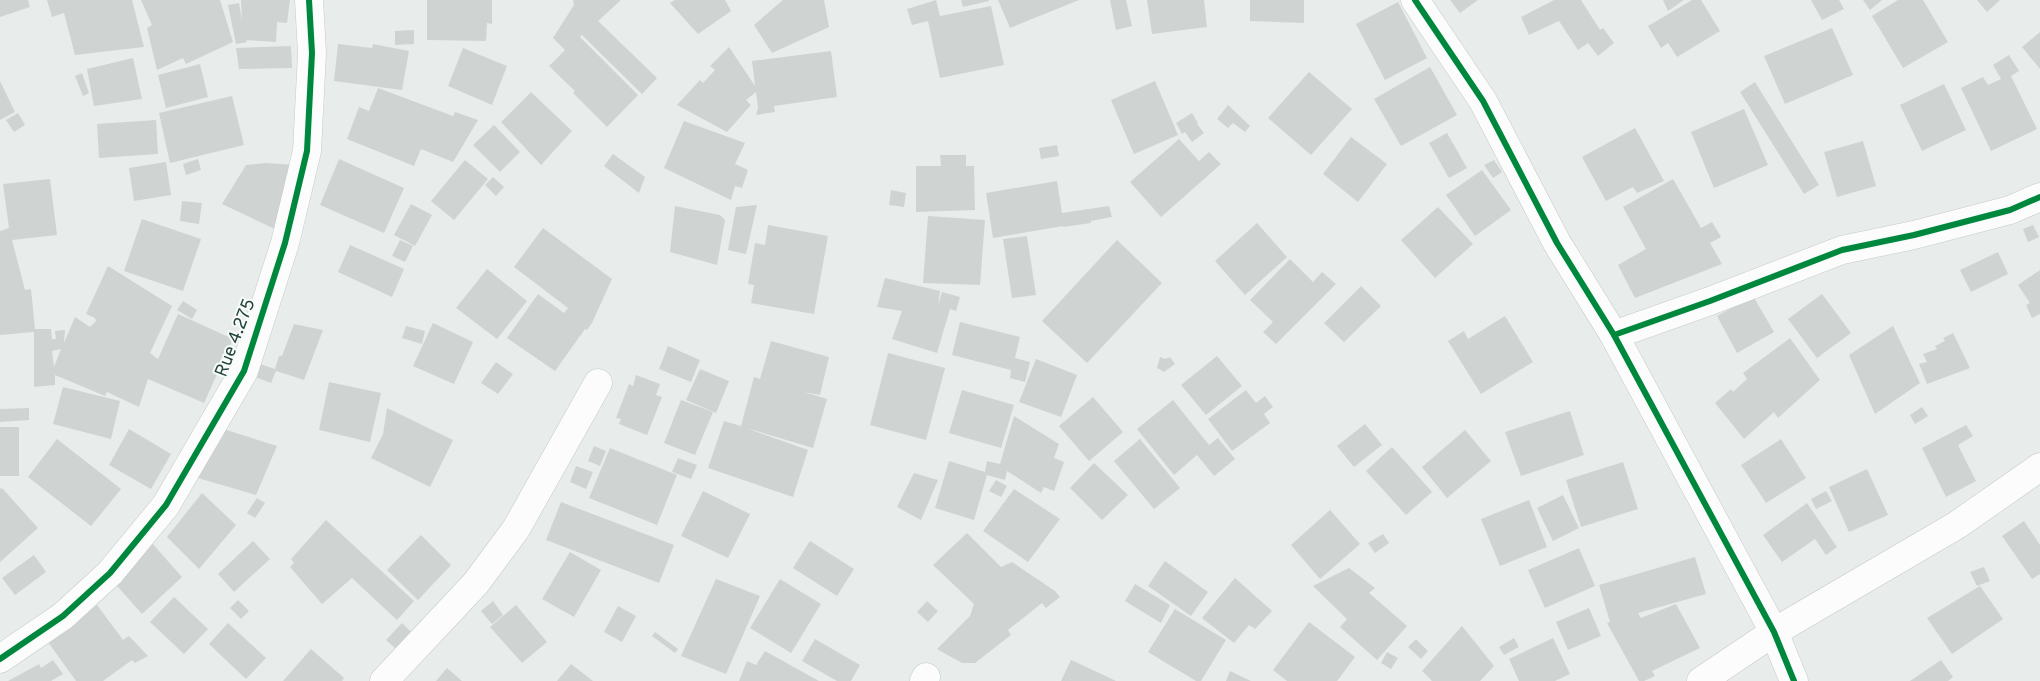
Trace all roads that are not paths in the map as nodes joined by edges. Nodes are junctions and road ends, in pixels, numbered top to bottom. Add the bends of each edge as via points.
1 (309, 0) edge
2 (1415, 0) edge
3 (2040, 197) edge
4 (1614, 335) junction
5 (598, 383) dead end
6 (2040, 467) edge
7 (1774, 632) junction
8 (0, 660) edge
9 (384, 681) edge
10 (1701, 681) edge
11 (1794, 681) edge

1 - 8 street, Rue 4.275 via 312,53 307,151 285,243 244,371 166,505 110,573 63,616
2 - 4 street via 1483,101 1557,243
3 - 4 street via 2010,210 1842,250
4 - 7 street
5 - 9 street via 516,529 476,584
6 - 7 street via 1957,525
7 - 10 street
7 - 11 street

